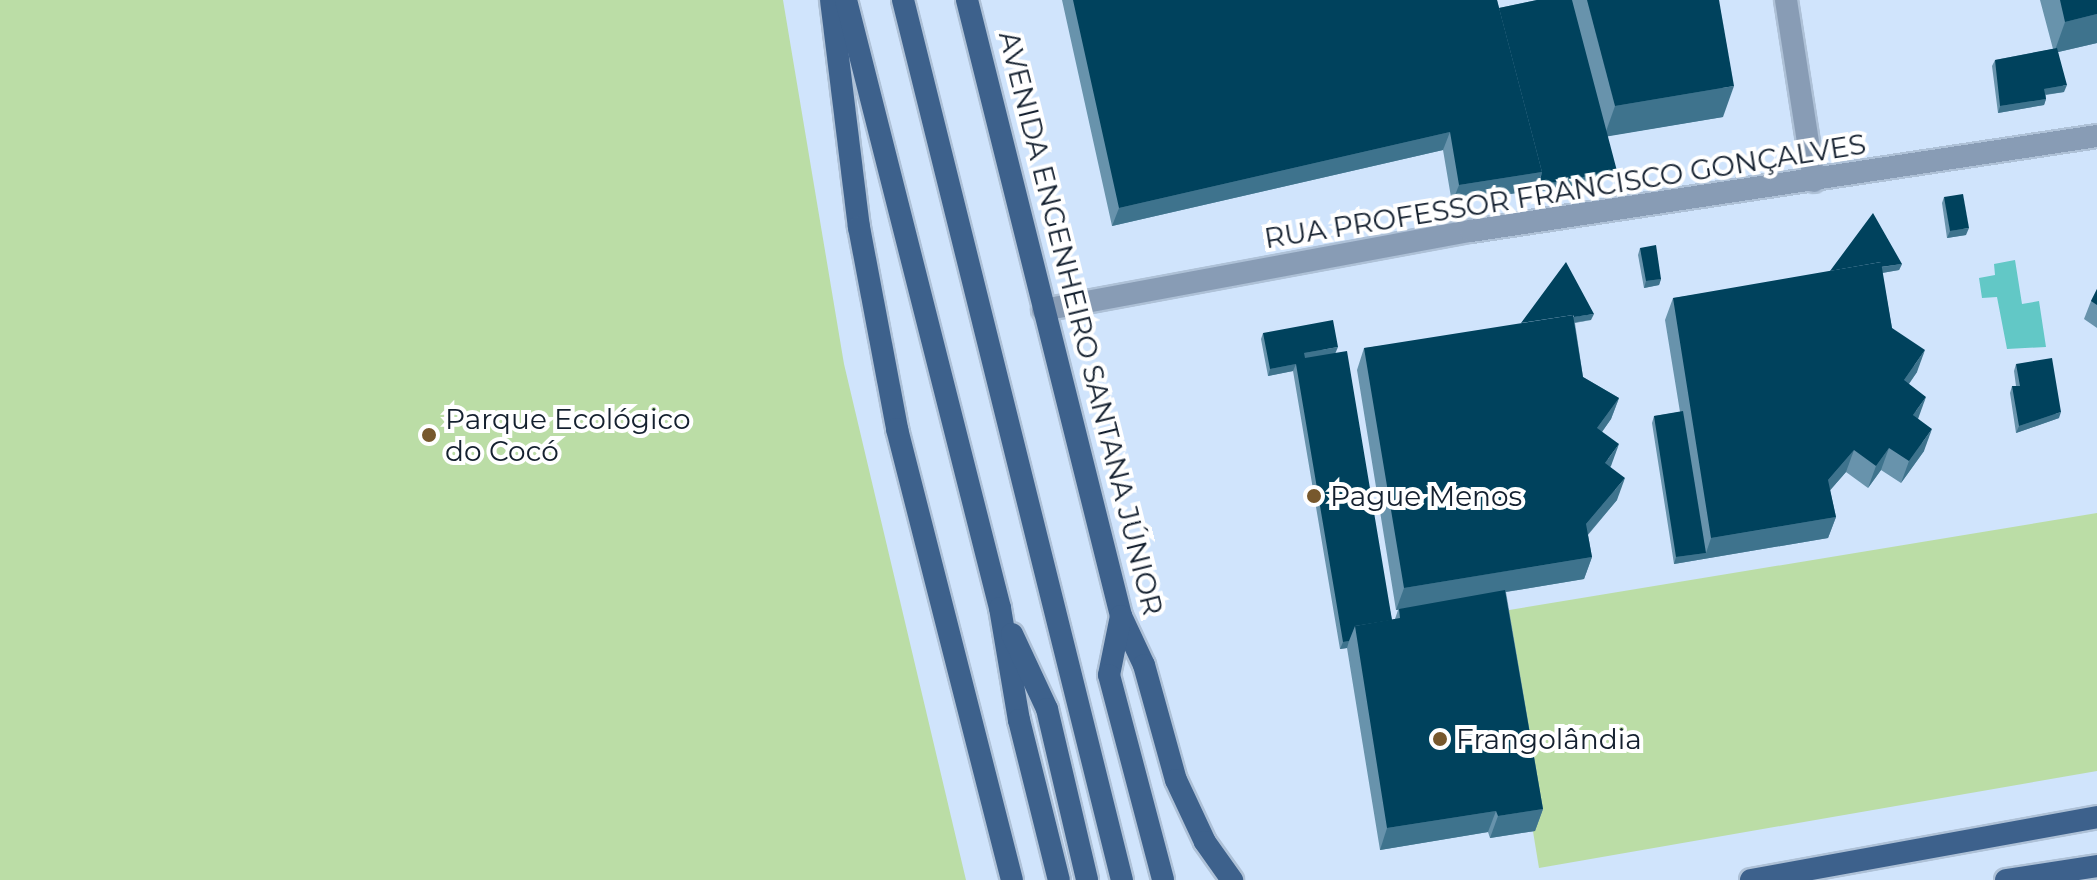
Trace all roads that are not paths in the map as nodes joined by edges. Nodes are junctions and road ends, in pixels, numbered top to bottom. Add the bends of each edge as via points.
1 (831, 0) edge
2 (846, 0) edge
3 (967, 0) edge
4 (1786, 0) edge
5 (904, 5) edge
6 (2097, 136) edge
7 (1814, 181) junction
8 (1043, 310) junction
9 (1000, 608) junction
10 (1121, 616) junction
11 (2097, 817) edge
12 (2097, 866) edge
13 (1012, 880) edge
14 (1059, 880) edge
15 (1087, 880) edge
16 (1122, 880) edge
17 (1163, 880) edge
18 (1232, 880) edge
19 (1751, 880) edge
20 (2006, 880) edge

1 - 13 main road via 859,227 897,429
2 - 9 main road
3 - 8 main road, AVENIDA ENGENHEIRO SANTANA JÚNIOR
4 - 7 street
5 - 16 main road
6 - 7 street, RUA PROFESSOR FRANCISCO GONÇALVES
7 - 8 street, RUA PROFESSOR FRANCISCO GONÇALVES via 1471,231
8 - 10 main road, AVENIDA ENGENHEIRO SANTANA JÚNIOR
9 - 14 main road via 1019,720
9 - 15 main road via 1047,709
10 - 17 main road via 1109,675
10 - 18 main road, AVENIDA ENGENHEIRO SANTANA JÚNIOR via 1144,665 1176,780 1205,842
11 - 19 main road
12 - 20 main road

